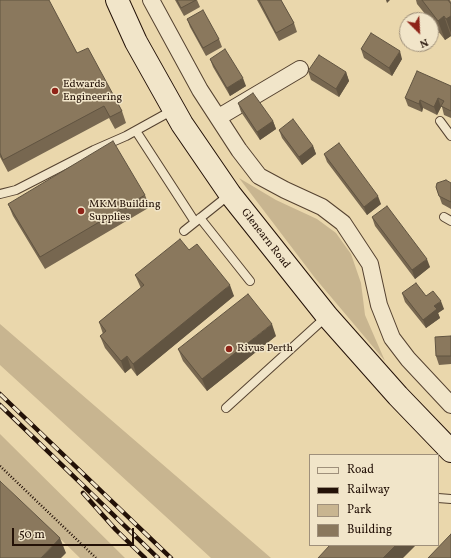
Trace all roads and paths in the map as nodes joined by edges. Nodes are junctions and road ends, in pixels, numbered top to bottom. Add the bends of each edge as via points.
1 (117, 0) edge
2 (151, 0) edge
3 (300, 69) dead end
4 (174, 110) junction
5 (219, 117) junction
6 (440, 121) dead end
7 (136, 131) junction
8 (451, 136) edge
9 (0, 194) edge
10 (230, 194) junction
11 (197, 220) junction
12 (184, 231) dead end
13 (250, 281) dead end
14 (327, 316) junction
15 (451, 405) edge
16 (226, 408) dead end
17 (451, 451) edge
18 (0, 466) edge
19 (439, 498) edge
20 (451, 499) edge
21 (96, 558) edge

1 - 4 street, Glenearn Road via 136,42
2 - 5 street via 200,90
3 - 5 street
4 - 7 lane
4 - 10 street, Glenearn Road
5 - 15 street via 259,176 322,207 342,223 370,264 379,305 392,338
6 - 8 lane
7 - 9 lane via 16,190
7 - 11 lane
10 - 11 lane
10 - 14 street, Glenearn Road
11 - 12 lane
11 - 13 lane
14 - 16 lane
14 - 17 street, Glenearn Road
18 - 21 path
19 - 20 lane

